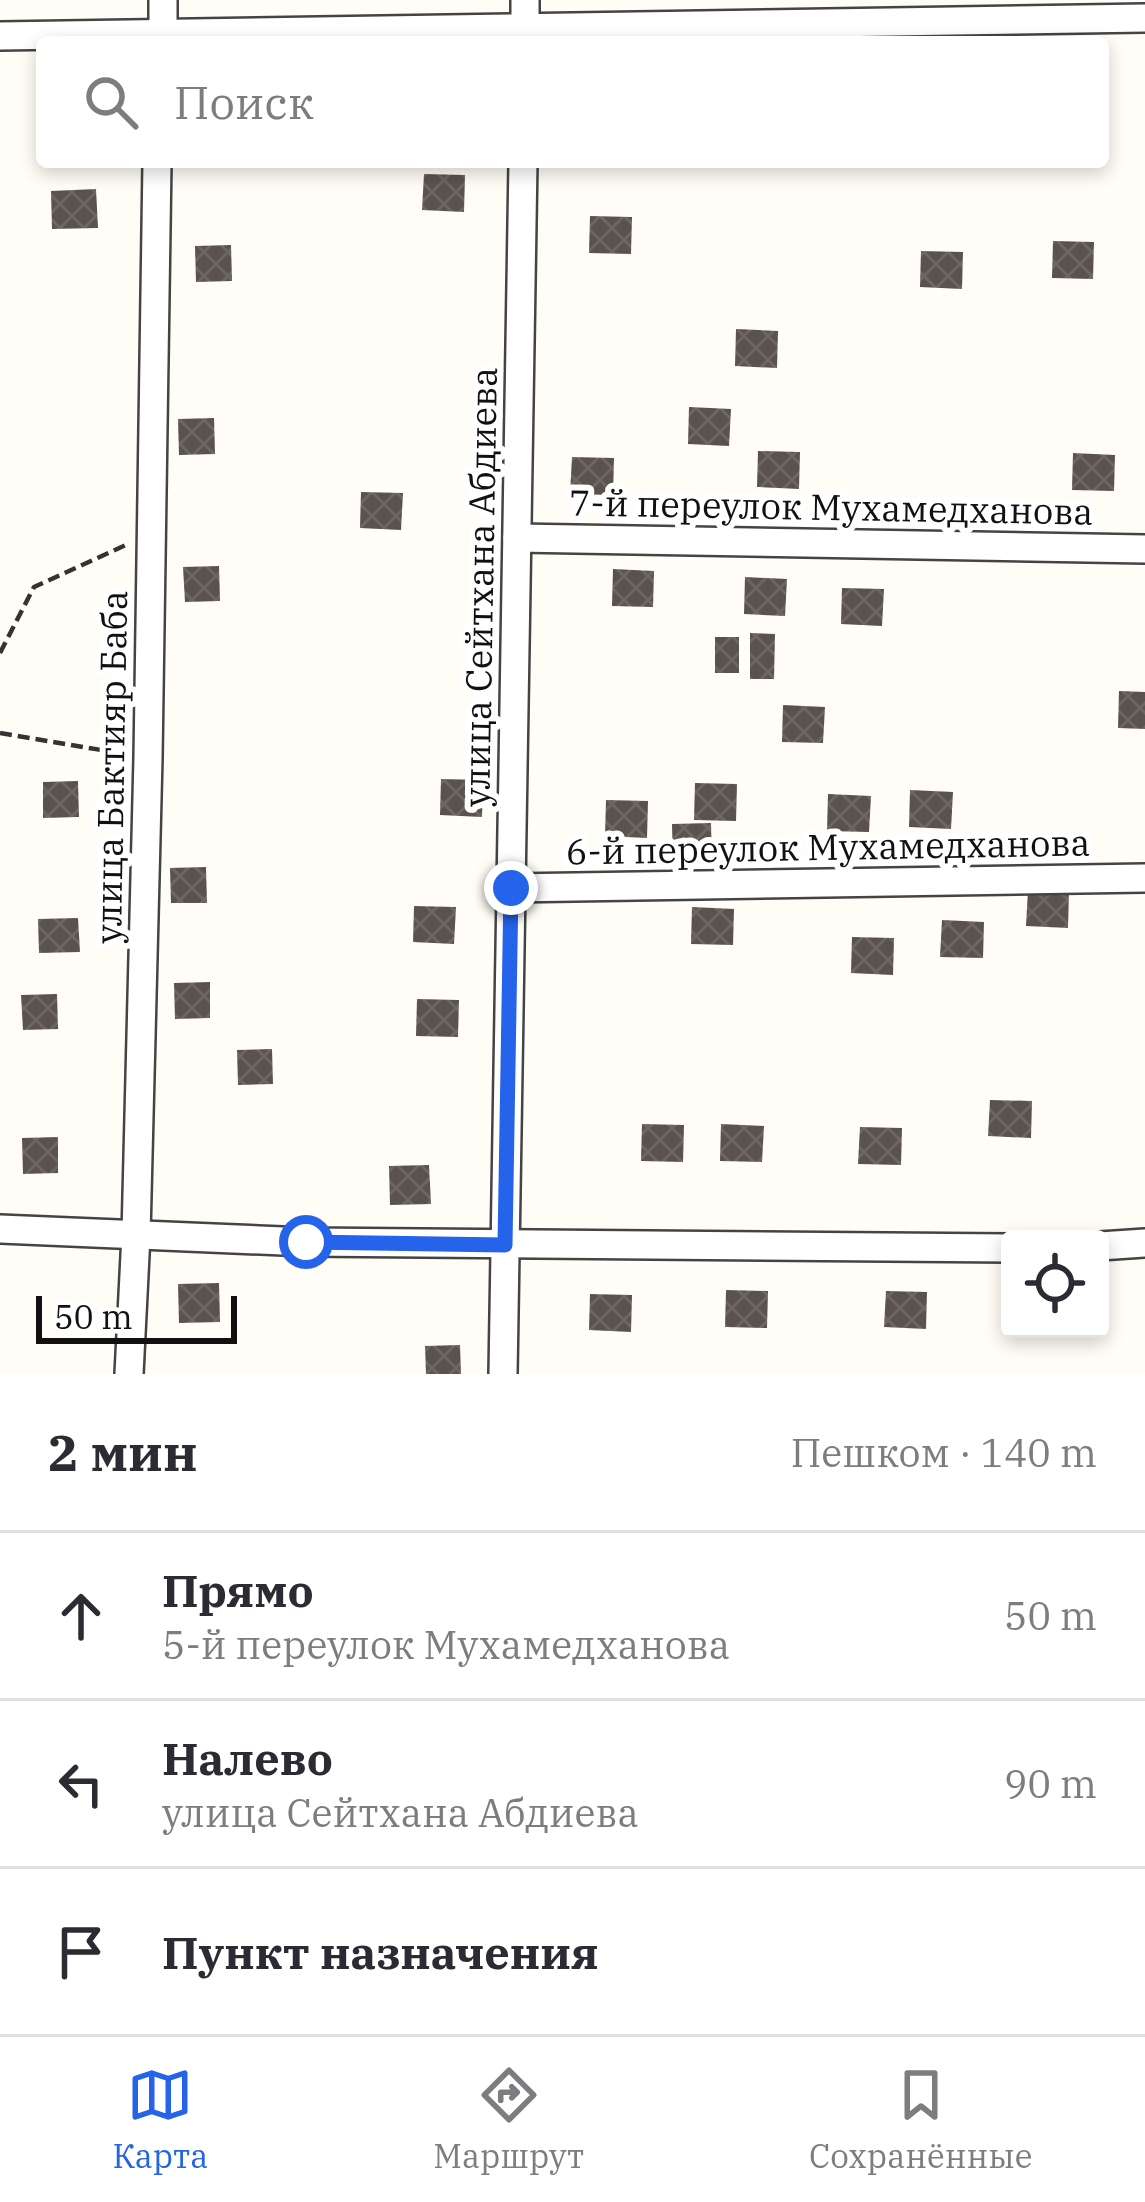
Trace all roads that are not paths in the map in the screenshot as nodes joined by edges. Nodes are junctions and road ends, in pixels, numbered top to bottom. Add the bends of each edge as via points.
1 (163, 0) edge
2 (1145, 18) edge
3 (525, 23) edge
4 (0, 36) edge
5 (36, 36) edge
6 (163, 36) edge
7 (211, 36) edge
8 (157, 168) edge
9 (523, 168) edge
10 (517, 538) junction
11 (1145, 548) edge
12 (1145, 878) edge
13 (511, 888) junction
14 (0, 1229) edge
15 (136, 1235) junction
16 (1145, 1243) edge
17 (505, 1245) junction
18 (1109, 1245) edge
19 (1001, 1248) edge
20 (129, 1374) edge
21 (503, 1374) edge

1 - 6 street
2 - 3 street
3 - 7 street
4 - 5 street
8 - 15 street, улица Бактияр Баба
9 - 10 street, улица Сейтхана Абдиева
10 - 11 street, 7-й переулок Мухамедханова
10 - 13 street, улица Сейтхана Абдиева
12 - 13 street, 6-й переулок Мухамедханова
13 - 17 street, улица Сейтхана Абдиева
14 - 15 street
15 - 17 street
15 - 20 street, улица Бактияр Баба
16 - 18 street
17 - 19 street
17 - 21 street, улица Сейтхана Абдиева

